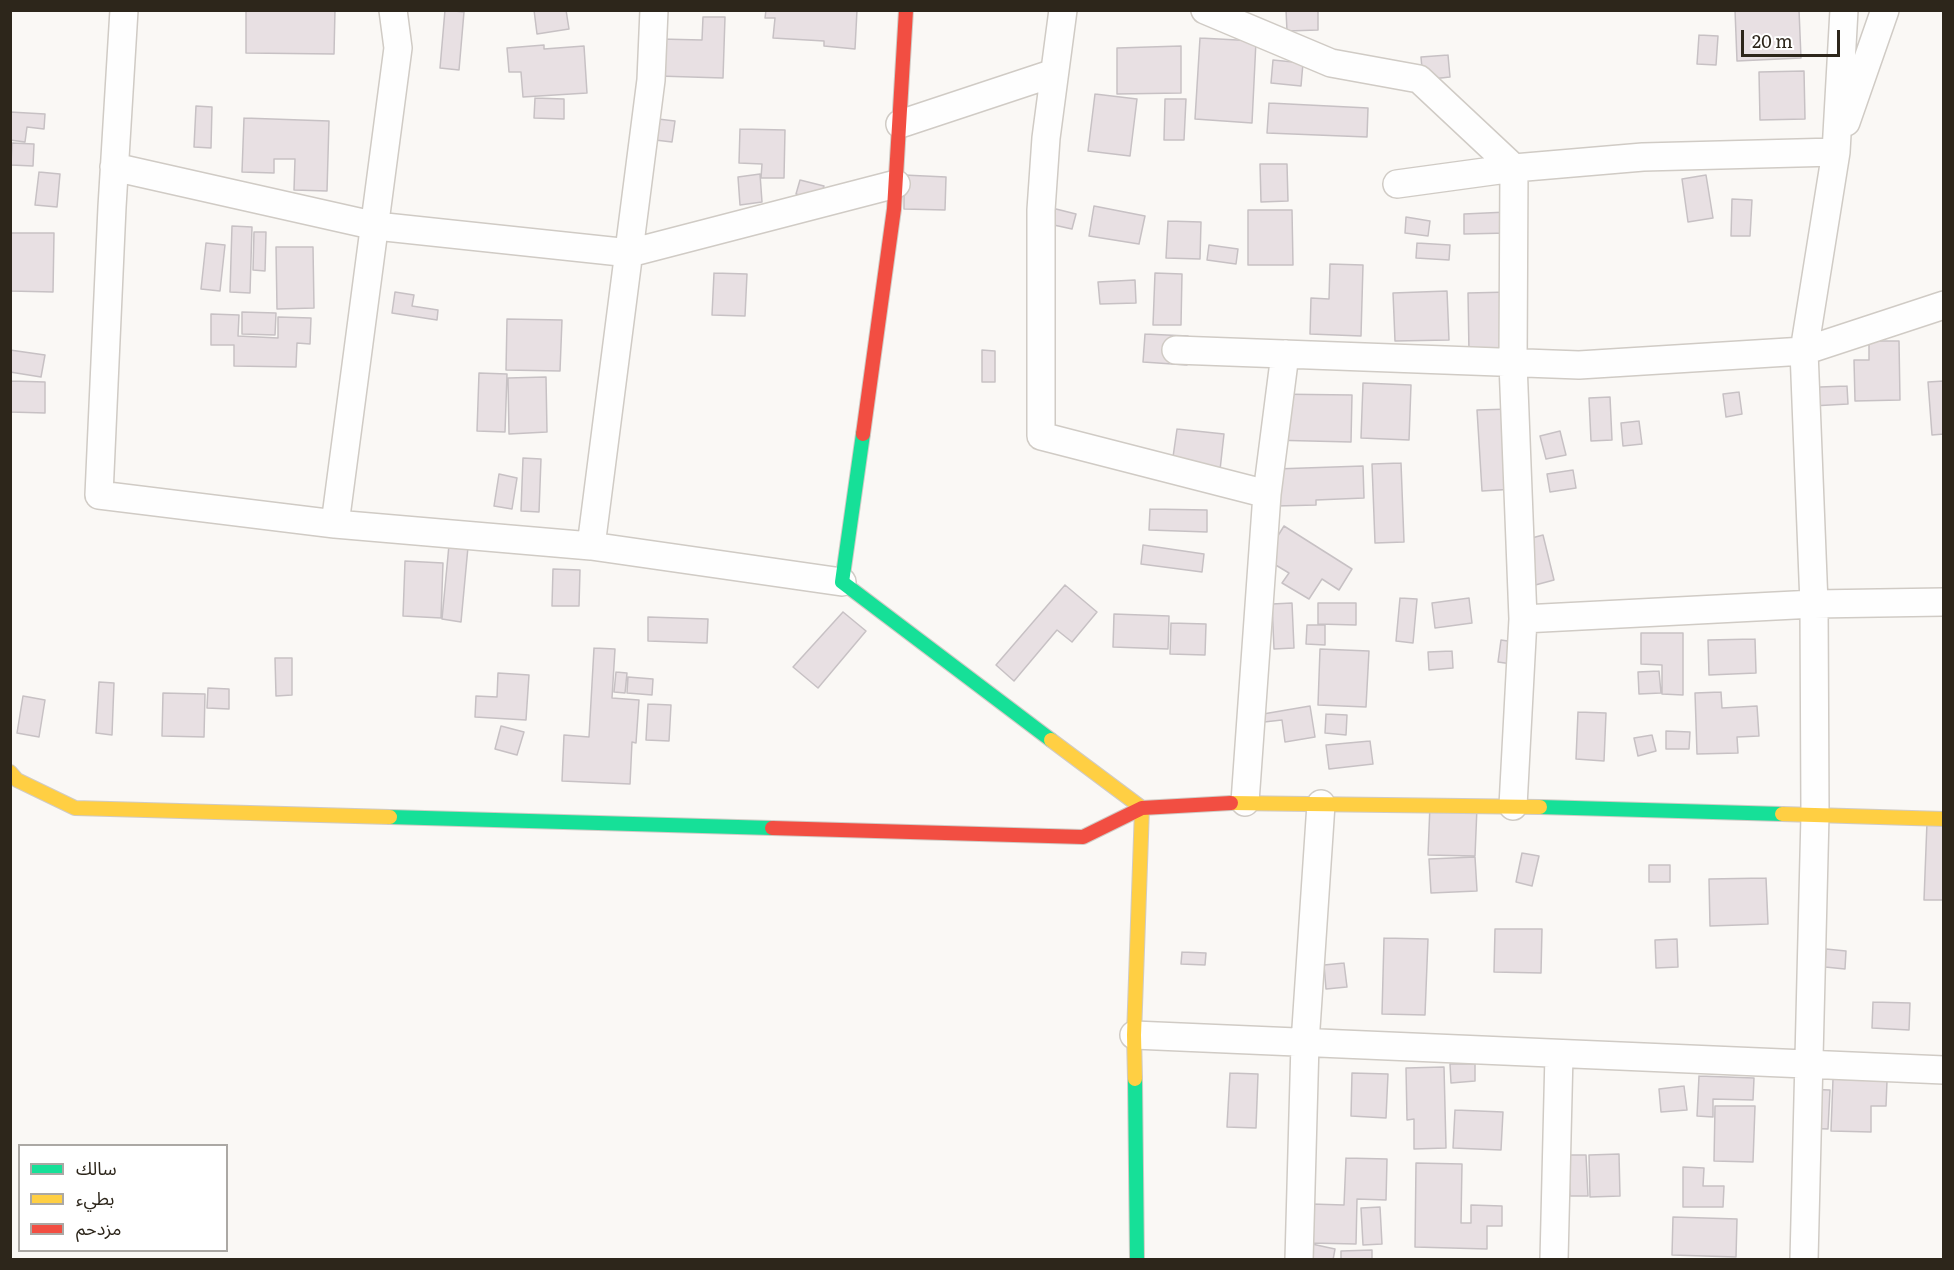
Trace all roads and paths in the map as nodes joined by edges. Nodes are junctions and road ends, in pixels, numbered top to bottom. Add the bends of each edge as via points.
1 (124, 10) edge
2 (393, 10) edge
3 (654, 10) edge
4 (906, 10) edge
5 (1063, 10) edge
6 (1844, 10) edge
7 (1886, 10) edge
8 (1211, 12) edge
9 (1054, 73) junction
10 (900, 124) junction
11 (1836, 152) junction
12 (114, 167) junction
13 (1514, 168) junction
14 (896, 184) junction
15 (1397, 184) dead end
16 (376, 226) junction
17 (630, 253) junction
18 (1944, 305) edge
19 (1176, 350) dead end
20 (1804, 351) junction
21 (1286, 354) junction
22 (1514, 363) junction
23 (1268, 494) junction
24 (335, 525) junction
25 (591, 546) junction
26 (842, 582) junction
27 (1944, 602) edge
28 (1814, 604) junction
29 (1523, 619) junction
30 (10, 772) edge
31 (1245, 802) junction
32 (1321, 804) junction
33 (1513, 806) junction
34 (1142, 808) junction
35 (1815, 815) junction
36 (1944, 819) edge
37 (1134, 1035) junction
38 (1305, 1043) junction
39 (1559, 1054) junction
40 (1808, 1065) junction
41 (1944, 1070) edge
42 (1137, 1260) edge
43 (1299, 1260) edge
44 (1554, 1260) edge
45 (1804, 1260) edge

1 - 12 street
2 - 16 street via 398,48
3 - 17 street via 651,80
4 - 10 street
5 - 9 street
6 - 11 street
7 - 11 street
8 - 13 street via 1331,63 1419,79
9 - 10 street
9 - 23 street via 1041,210 1041,436
10 - 14 street
11 - 13 street via 1643,157
11 - 20 street
12 - 16 street
12 - 24 street via 99,495
13 - 15 street
13 - 22 street
14 - 17 street
14 - 26 street
16 - 17 street
16 - 24 street
17 - 25 street
18 - 20 street
19 - 21 street
20 - 22 street via 1579,365
20 - 28 street
21 - 22 street
21 - 23 street
22 - 29 street
23 - 31 street
24 - 25 street
25 - 26 street
26 - 34 street
27 - 28 street
28 - 29 street
28 - 35 street
29 - 33 street
30 - 34 street via 17,780 75,808 1083,837
31 - 32 street
31 - 34 street
32 - 33 street
32 - 38 street
33 - 35 street
34 - 37 street
35 - 36 street
35 - 40 street
37 - 38 street
37 - 42 street
38 - 39 street
38 - 43 street
39 - 40 street
39 - 44 street
40 - 41 street
40 - 45 street

